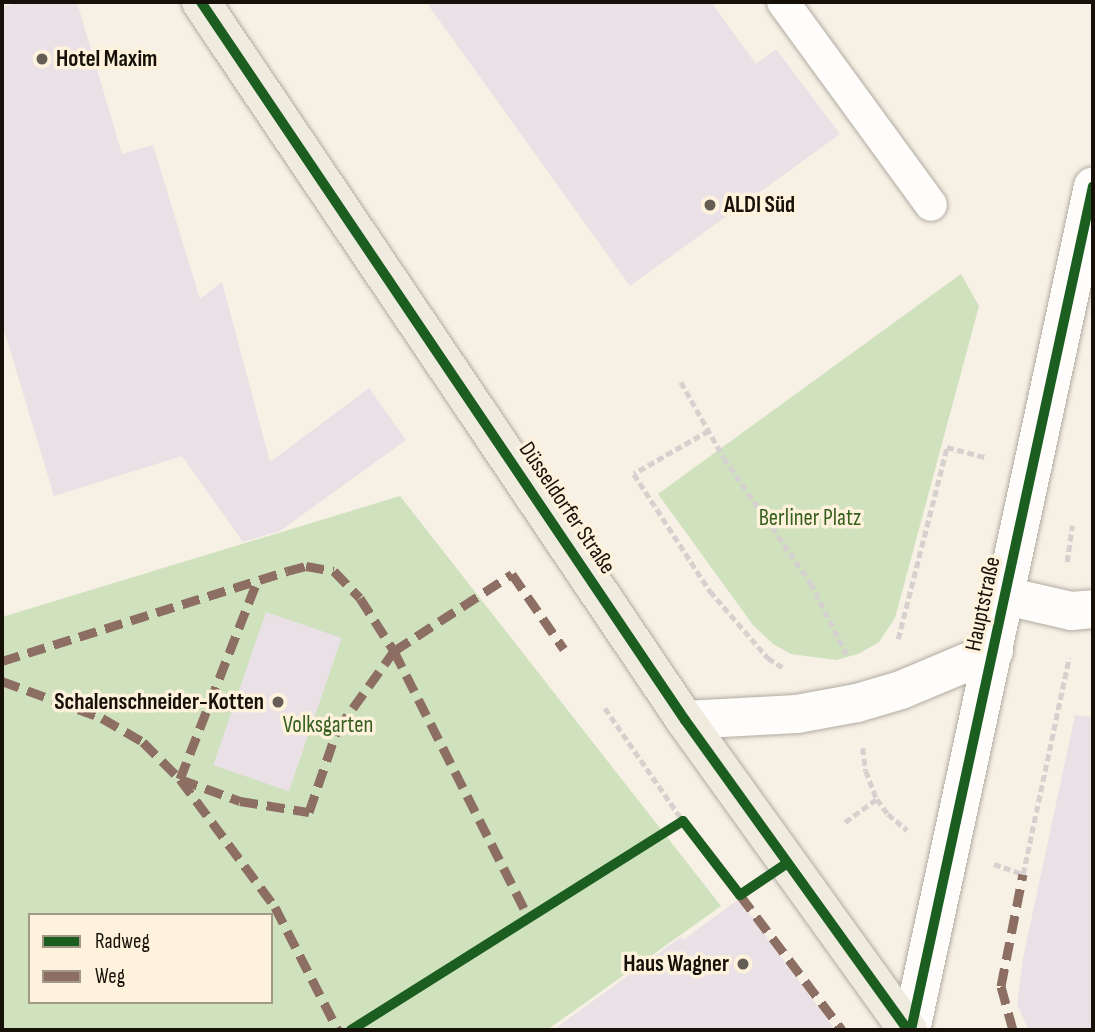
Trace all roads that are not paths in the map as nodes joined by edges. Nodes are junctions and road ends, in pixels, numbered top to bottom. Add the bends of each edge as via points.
1 (201, 2) edge
2 (783, 2) edge
3 (1093, 186) edge
4 (931, 205) dead end
5 (1006, 596) junction
6 (1082, 610) edge
7 (993, 651) junction
8 (685, 720) junction
9 (910, 1030) edge

1 - 8 main road, Düsseldorfer Straße
2 - 4 lane
3 - 5 street, Hauptstraße
5 - 6 street
5 - 7 street, Hauptstraße
7 - 8 street, Hauptstraße via 901,690 859,722 797,714
7 - 9 street, Hauptstraße
8 - 9 main road, Düsseldorfer Straße

